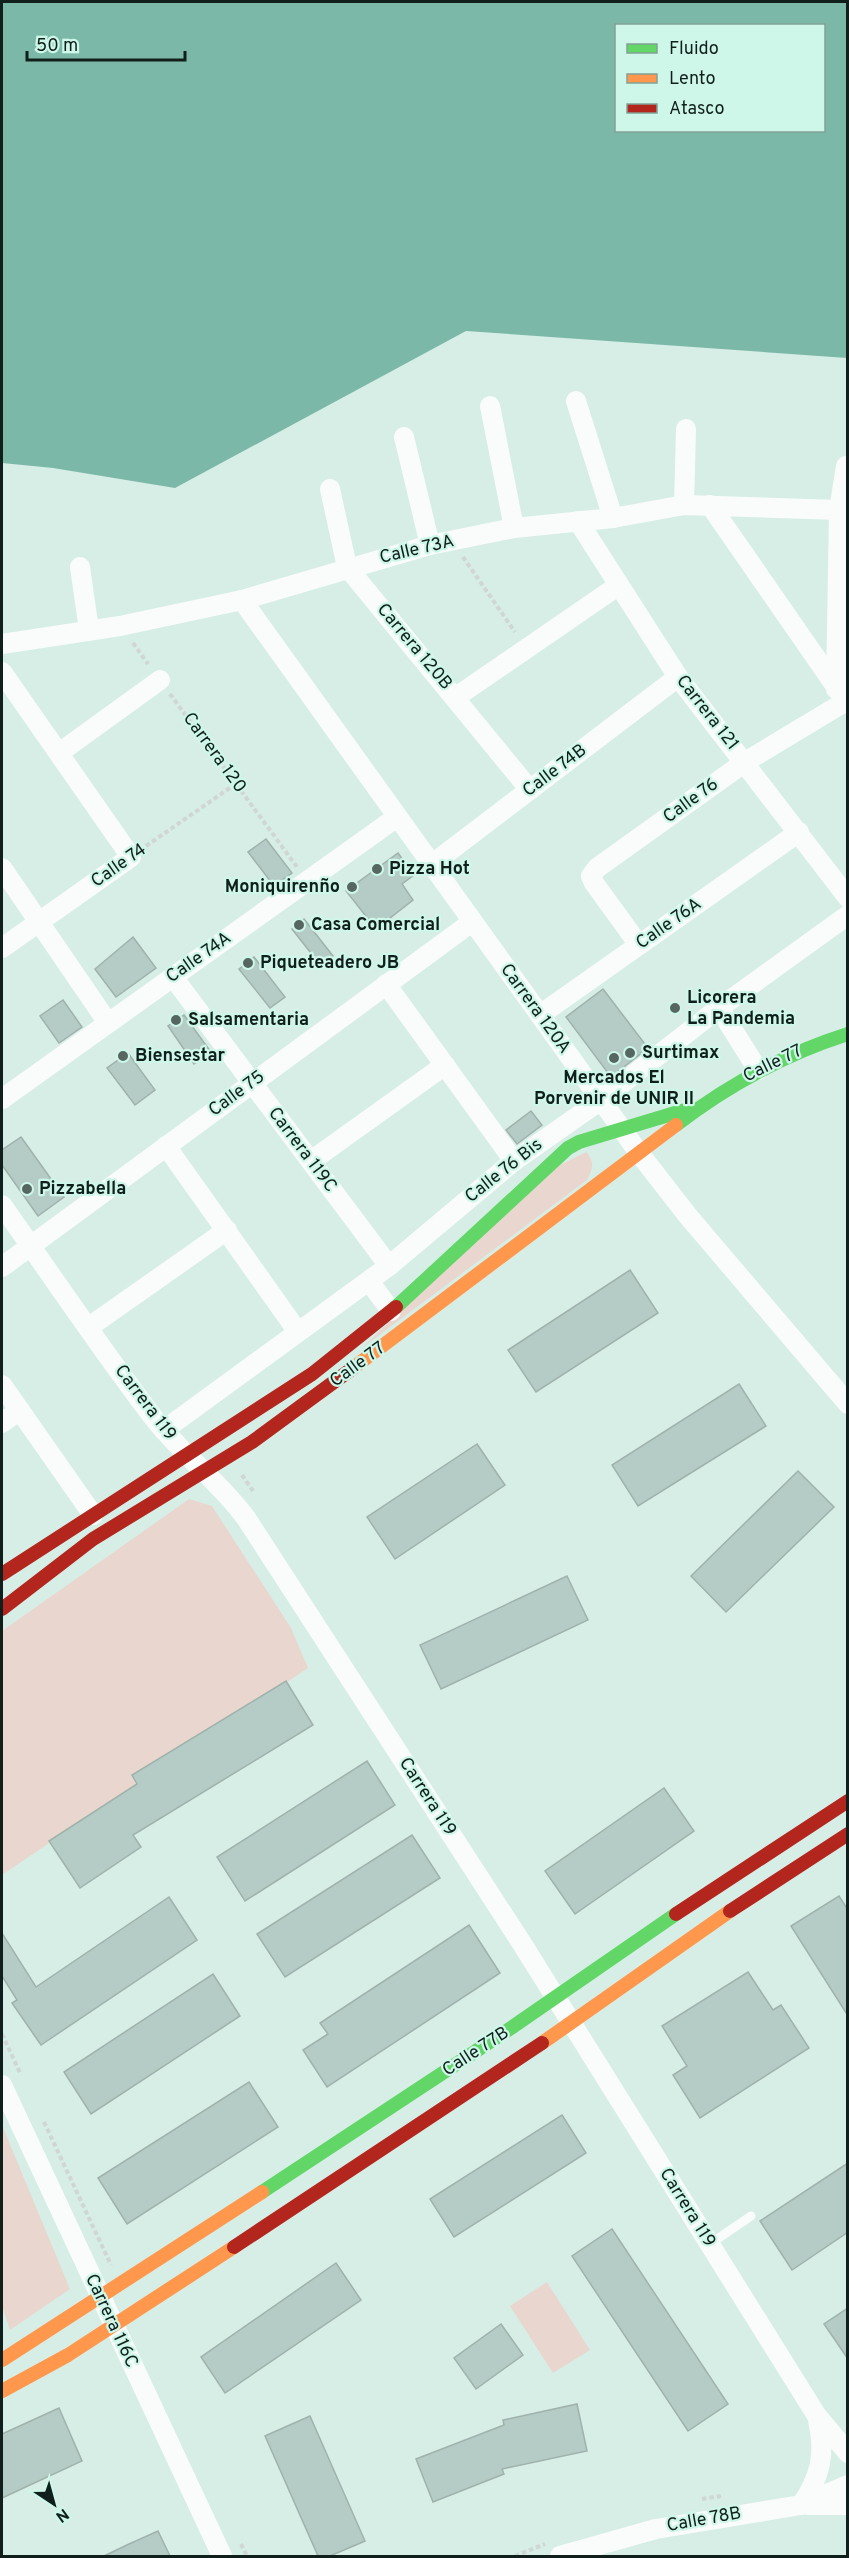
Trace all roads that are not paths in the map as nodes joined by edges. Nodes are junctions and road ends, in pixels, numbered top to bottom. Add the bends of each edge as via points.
1 (576, 401) dead end
2 (490, 406) dead end
3 (686, 429) dead end
4 (404, 437) dead end
5 (846, 466) edge
6 (330, 489) dead end
7 (684, 505) junction
8 (710, 505) junction
9 (839, 510) junction
10 (613, 518) junction
11 (578, 521) junction
12 (514, 528) junction
13 (430, 545) junction
14 (80, 567) dead end
15 (347, 567) junction
16 (619, 585) junction
17 (242, 600) junction
18 (89, 630) junction
19 (2, 642) edge
20 (2, 672) edge
21 (678, 677) junction
22 (160, 680) road end
23 (456, 698) junction
24 (844, 699) edge
25 (59, 753) junction
26 (745, 762) junction
27 (530, 790) junction
28 (397, 818) junction
29 (799, 832) junction
30 (431, 865) junction
31 (2, 868) edge
32 (848, 898) edge
33 (848, 915) edge
34 (39, 922) junction
35 (472, 922) junction
36 (639, 945) junction
37 (2, 948) edge
38 (172, 977) junction
39 (386, 984) junction
40 (719, 1008) junction
41 (540, 1015) junction
42 (108, 1023) junction
43 (845, 1039) edge
44 (445, 1065) junction
45 (758, 1070) junction
46 (252, 1083) junction
47 (2, 1099) edge
48 (601, 1100) junction
49 (703, 1104) junction
50 (622, 1130) junction
51 (166, 1146) junction
52 (639, 1153) junction
53 (311, 1161) junction
54 (514, 1161) junction
55 (487, 1182) junction
56 (2, 1205) edge
57 (503, 1205) junction
58 (226, 1230) junction
59 (31, 1246) junction
60 (389, 1266) junction
61 (2, 1267) edge
62 (369, 1281) junction
63 (391, 1311) junction
64 (88, 1327) junction
65 (298, 1332) junction
66 (2, 1385) edge
67 (848, 1404) edge
68 (20, 1410) junction
69 (2, 1423) edge
70 (164, 1430) junction
71 (187, 1456) junction
72 (204, 1472) junction
73 (93, 1515) junction
74 (2, 1574) edge
75 (2, 1609) edge
76 (848, 1801) edge
77 (848, 1834) edge
78 (556, 1998) junction
79 (572, 2023) junction
80 (2, 2085) edge
81 (752, 2216) dead end
82 (710, 2244) junction
83 (101, 2298) junction
84 (114, 2327) junction
85 (2, 2360) edge
86 (2, 2391) edge
87 (817, 2416) junction
88 (848, 2453) edge
89 (848, 2485) edge
90 (801, 2505) junction
91 (848, 2505) edge
92 (222, 2556) edge
93 (560, 2556) edge

1 - 10 street
2 - 12 street
3 - 7 street
4 - 13 street
5 - 9 street
6 - 15 street, Carrera 120B
7 - 8 street, Calle 73A
7 - 10 street, Calle 73A
8 - 9 street, Calle 73A
8 - 24 street
9 - 24 street
10 - 11 street, Calle 73A
11 - 12 street, Calle 73A
11 - 16 street, Carrera 121
12 - 13 street, Calle 73A
13 - 15 street, Calle 73A
14 - 18 street
15 - 17 street, Calle 73A
15 - 23 street, Carrera 120B
16 - 21 street, Carrera 121
16 - 23 street
17 - 18 street, Calle 73A
17 - 28 street, Carrera 120A
18 - 19 street, Calle 73A
20 - 25 street
21 - 26 street, Carrera 121
21 - 27 street, Calle 74B
22 - 25 street
23 - 27 street, Carrera 120B
24 - 26 street, Calle 76
25 - 34 street, Calle 74 via 131,857
26 - 29 street, Carrera 121
26 - 36 street, Calle 76 via 591,876
27 - 30 street, Calle 74B
28 - 30 street, Carrera 120A
28 - 38 street, Calle 74A
29 - 32 street, Carrera 121
29 - 36 street, Calle 76A
30 - 35 street, Carrera 120A
31 - 34 street
33 - 40 street, Calle 76 Bis
34 - 37 street, Calle 74
34 - 42 street
35 - 39 street, Calle 75
35 - 41 street, Carrera 120A
36 - 41 street, Calle 76A
38 - 42 street, Calle 74A
38 - 46 street, Carrera 119C
39 - 44 street
39 - 46 street, Calle 75
40 - 45 street
40 - 48 street, Calle 76 Bis
41 - 48 street, Carrera 120A
42 - 47 street, Calle 74A
43 - 45 street, Calle 77 via 811,1046
44 - 53 street
44 - 54 street
45 - 49 street, Calle 77
46 - 51 street, Calle 75
46 - 53 street, Carrera 119C
48 - 50 street, Carrera 120A
48 - 54 street, Calle 76 Bis
49 - 50 street, Calle 77
49 - 52 street, Calle 77
50 - 52 street, Carrera 120A
50 - 57 street, Calle 77 via 568,1148
51 - 58 street
51 - 59 street, Calle 75
52 - 67 street, Carrera 120A
52 - 72 street, Calle 77 via 451,1297 252,1442
53 - 60 street, Carrera 119C
54 - 55 street, Calle 76 Bis
55 - 57 street
55 - 60 street, Calle 76 Bis
56 - 59 street, Carrera 119
57 - 63 street, Calle 77
58 - 64 street
58 - 65 street
59 - 61 street, Calle 75
59 - 64 street, Carrera 119
60 - 62 street, Calle 76 Bis
62 - 63 street
62 - 65 street, Calle 76 Bis
63 - 71 street, Calle 77 via 305,1379
64 - 70 street, Carrera 119
65 - 70 street, Calle 76 Bis
66 - 68 street
68 - 69 street
68 - 73 street
70 - 71 street, Carrera 119
71 - 72 street, Carrera 119
71 - 73 street, Calle 77
72 - 75 street, Calle 77 via 93,1539
72 - 78 street, Carrera 119 via 246,1518
73 - 74 street, Calle 77
76 - 78 street, Calle 77B via 764,1854
77 - 79 street, Calle 77B via 741,1903
78 - 79 street, Carrera 119
78 - 83 street, Calle 77B
79 - 82 street, Carrera 119
79 - 84 street, Calle 77B
80 - 83 street, Carrera 116C
81 - 82 lane
82 - 87 street, Carrera 119
83 - 84 street, Carrera 116C
83 - 85 street, Calle 77B
84 - 86 street, Calle 77B
84 - 92 street, Carrera 116C
87 - 88 street, Carrera 119
87 - 90 street, Carrera 119 via 823,2444 820,2470
89 - 90 street, Calle 78B
90 - 91 street
90 - 93 street, Calle 78B via 656,2529

